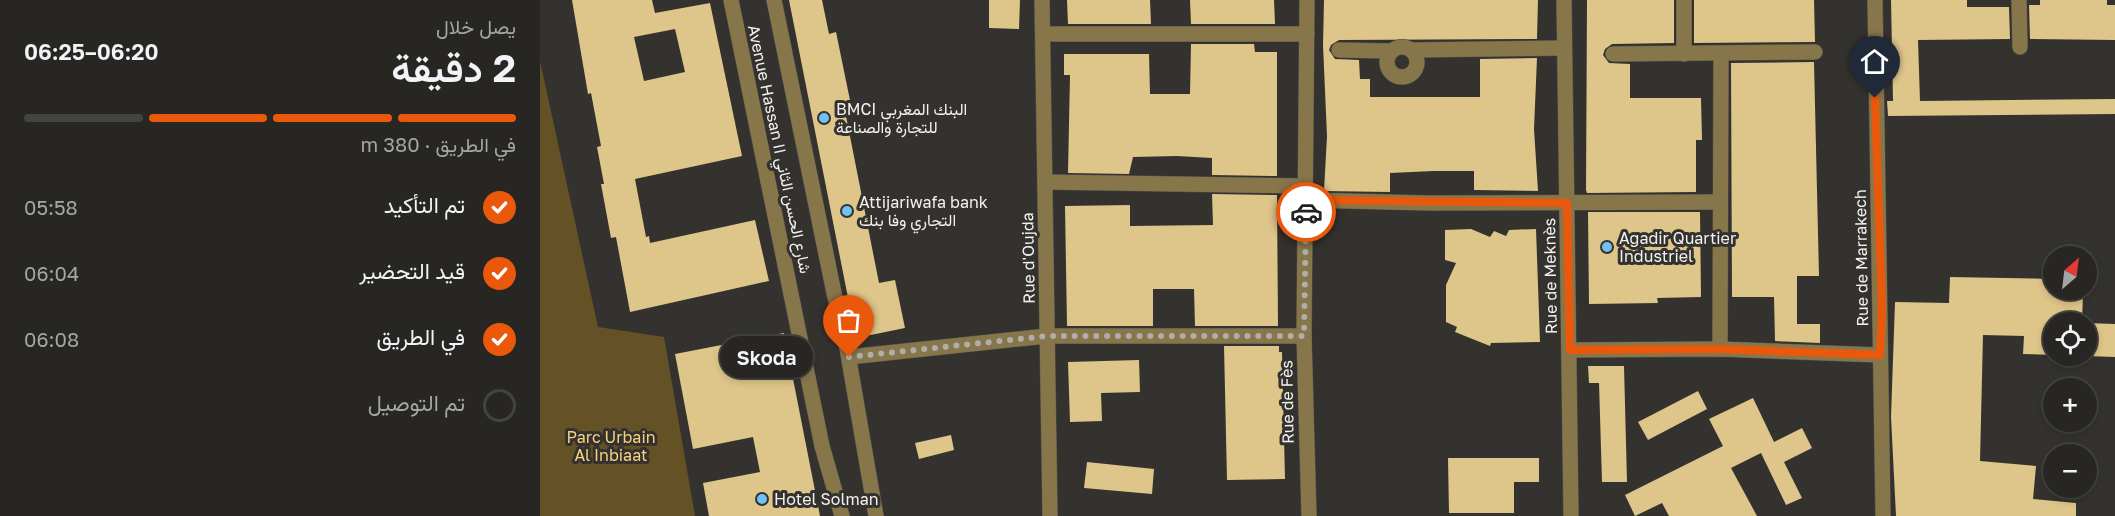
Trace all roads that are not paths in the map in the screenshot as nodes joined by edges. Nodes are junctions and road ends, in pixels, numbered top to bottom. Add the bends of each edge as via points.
1 (731, 0) edge
2 (774, 0) edge
3 (1042, 0) edge
4 (1307, 0) edge
5 (1564, 0) edge
6 (1684, 0) edge
7 (1875, 0) edge
8 (2019, 0) edge
9 (1307, 33) junction
10 (1043, 34) junction
11 (2020, 47) dead end
12 (1564, 48) junction
13 (1340, 50) dead end
14 (1413, 50) junction
15 (1391, 51) junction
16 (1815, 52) dead end
17 (1721, 53) junction
18 (1613, 54) dead end
19 (1684, 54) junction
20 (1045, 182) junction
21 (1306, 193) junction
22 (1720, 202) junction
23 (1567, 203) junction
24 (1047, 336) junction
25 (1304, 336) junction
26 (1720, 349) junction
27 (1570, 350) junction
28 (1880, 355) junction
29 (849, 357) junction
30 (842, 516) edge
31 (876, 516) edge
32 (1050, 516) edge
33 (1309, 516) edge
34 (1571, 516) edge
35 (1884, 516) edge

1 - 30 street, Avenue Hassan II شارع الحسن الثاني via 822,446
2 - 29 street, Avenue Hassan II شارع الحسن الثاني
3 - 10 street, Rue d'Oujda
4 - 9 street, Rue de Fès
5 - 12 street, Rue de Meknès
6 - 19 street
7 - 28 street, Rue de Marrakech
8 - 11 street
9 - 10 street
9 - 21 street, Rue de Fès
10 - 20 street, Rue d'Oujda
12 - 14 street
12 - 23 street, Rue de Meknès
13 - 15 street
14 - 15 street via 1402,46
14 - 15 street via 1417,67 1403,77 1389,68
16 - 17 street
17 - 19 street
17 - 22 street
18 - 19 street
20 - 21 street
20 - 24 street, Rue d'Oujda
21 - 23 street
21 - 25 street, Rue de Fès
22 - 23 street
22 - 26 street
23 - 27 street, Rue de Meknès
24 - 25 street
24 - 29 street
24 - 32 street, Rue d'Oujda
25 - 33 street, Rue de Fès
26 - 27 street
26 - 28 street
27 - 34 street, Rue de Meknès
28 - 35 street, Rue de Marrakech
29 - 31 street, Avenue Hassan II شارع الحسن الثاني

